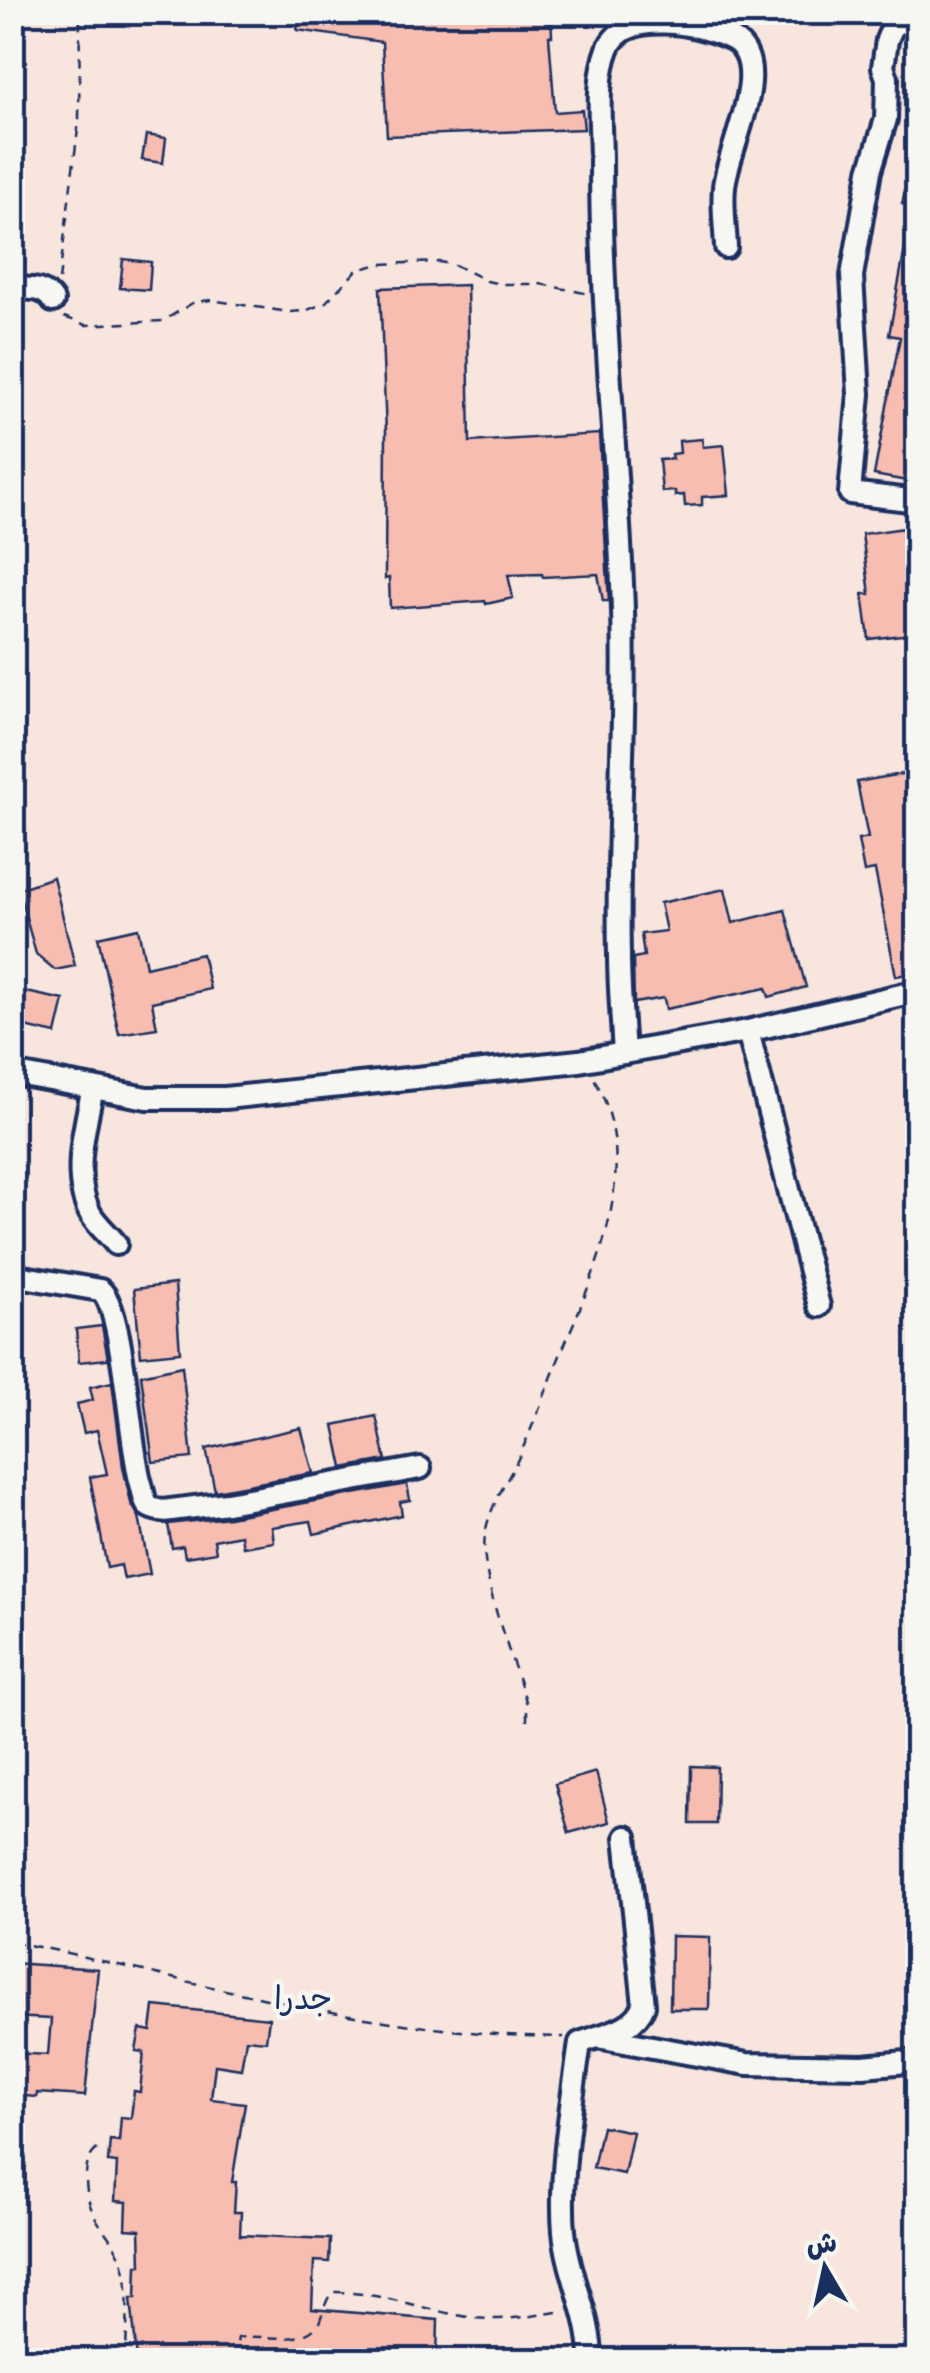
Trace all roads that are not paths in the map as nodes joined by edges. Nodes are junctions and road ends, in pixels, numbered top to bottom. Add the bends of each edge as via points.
1 (918, 26) edge
2 (726, 247) dead end
3 (12, 288) edge
4 (52, 301) road end
5 (918, 501) edge
6 (918, 991) edge
7 (748, 1031) junction
8 (624, 1053) junction
9 (12, 1073) edge
10 (93, 1088) junction
11 (116, 1244) dead end
12 (12, 1276) edge
13 (819, 1306) dead end
14 (420, 1468) dead end
15 (626, 1837) dead end
16 (595, 2037) junction
17 (918, 2060) edge
18 (591, 2360) edge

1 - 5 street via 895,22 887,40 886,119 852,276 859,394 850,493
2 - 8 street via 724,188 749,90 748,54 740,43 702,26 664,22 626,30 609,48 601,91 601,259 622,587 618,953
3 - 4 street via 45,292
6 - 7 street
7 - 8 street
7 - 13 street
8 - 10 street via 225,1098 147,1098
9 - 10 street
10 - 11 street via 81,1184 90,1214
12 - 14 street via 100,1290 110,1298 132,1447 153,1509 228,1503
15 - 16 street via 644,2005 632,2024
16 - 17 street via 747,2064
16 - 18 street via 580,2043 563,2194 569,2268 590,2328

